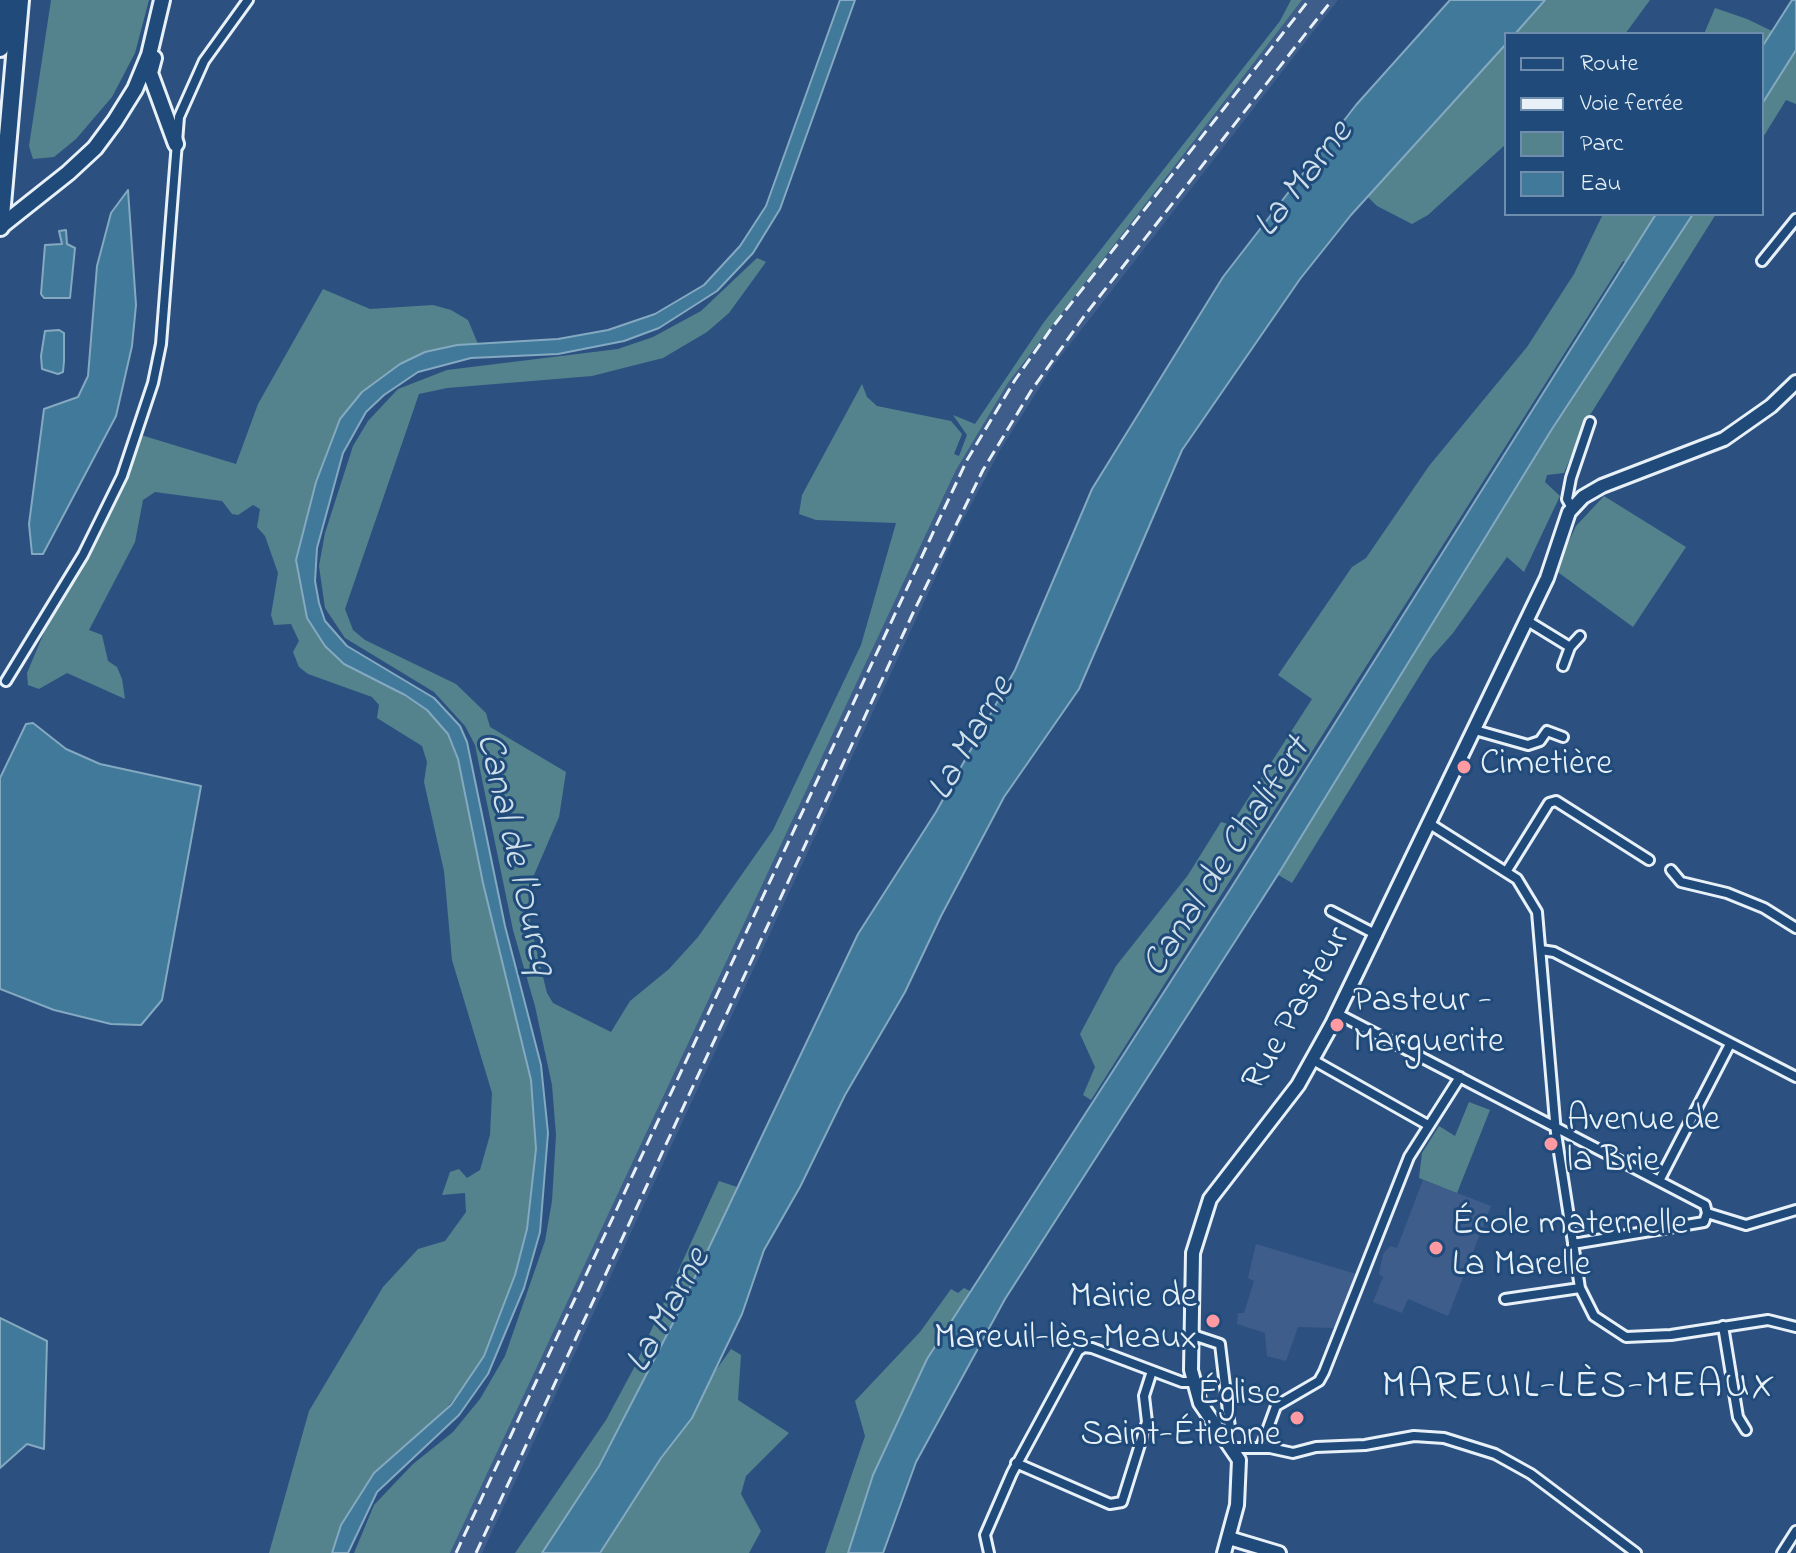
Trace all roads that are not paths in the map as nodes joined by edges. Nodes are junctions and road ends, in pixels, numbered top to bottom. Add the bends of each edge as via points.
1 (4, 0) edge
2 (20, 0) edge
3 (165, 0) edge
4 (248, 0) edge
5 (0, 48) edge
6 (176, 144) junction
7 (1795, 221) edge
8 (0, 227) edge
9 (1762, 261) dead end
10 (1796, 382) edge
11 (1590, 422) dead end
12 (1572, 508) junction
13 (1526, 620) junction
14 (1580, 636) dead end
15 (1570, 647) junction
16 (1563, 666) dead end
17 (6, 681) dead end
18 (1475, 730) junction
19 (1563, 737) dead end
20 (1430, 824) junction
21 (1649, 860) dead end
22 (1671, 870) dead end
23 (1506, 872) junction
24 (1331, 911) dead end
25 (1796, 928) edge
26 (1377, 935) junction
27 (1541, 950) junction
28 (1338, 1014) junction
29 (1730, 1044) junction
30 (1313, 1060) junction
31 (1460, 1077) junction
32 (1796, 1077) edge
33 (1428, 1125) junction
34 (1556, 1126) junction
35 (1659, 1181) junction
36 (1796, 1210) edge
37 (1707, 1213) junction
38 (1573, 1244) junction
39 (1580, 1288) junction
40 (1505, 1299) dead end
41 (1723, 1326) junction
42 (1796, 1327) edge
43 (1190, 1334) junction
44 (1152, 1371) junction
45 (1193, 1382) junction
46 (1230, 1428) dead end
47 (1746, 1430) dead end
48 (1261, 1447) junction
49 (1233, 1448) junction
50 (1016, 1463) junction
51 (1796, 1531) edge
52 (1235, 1544) edge
53 (989, 1553) edge
54 (1224, 1553) edge
55 (1279, 1553) edge
56 (1636, 1553) edge
57 (1782, 1553) edge

1 - 5 highway
2 - 8 highway
3 - 6 main road via 150,73
3 - 8 main road via 135,89 115,121 68,173
4 - 6 street via 194,80 179,117
6 - 17 street via 164,320 153,383 107,510
7 - 9 street
10 - 12 street via 1744,427 1707,448 1602,486
11 - 12 street via 1571,478 1567,499
12 - 13 street, Rue Pasteur
13 - 15 street
13 - 18 street, Rue Pasteur
14 - 15 street
15 - 16 street
18 - 19 street via 1528,745 1547,731
18 - 20 street, Rue Pasteur
20 - 23 street
20 - 26 street, Rue Pasteur
21 - 23 street via 1556,801 1549,803
22 - 25 street via 1681,882 1752,903
23 - 27 street via 1517,879 1537,912
24 - 26 street
26 - 28 street, Rue Pasteur
27 - 29 street
27 - 34 street
28 - 30 street, Rue Pasteur
28 - 31 street
29 - 32 street
29 - 35 street
30 - 33 street
30 - 43 street, Rue Pasteur via 1210,1199 1193,1253
31 - 33 street
31 - 34 street
33 - 48 street via 1401,1175 1324,1372 1319,1381 1276,1406
34 - 35 street
34 - 38 street
35 - 37 street via 1705,1205
36 - 37 street via 1746,1225
37 - 38 street via 1704,1222
38 - 39 street
39 - 40 street
39 - 41 street via 1594,1316 1626,1337
41 - 42 street via 1768,1320
41 - 47 street via 1738,1417
43 - 45 street, Rue Pasteur
43 - 46 street via 1220,1344
44 - 45 street
44 - 50 street via 1084,1347 1078,1351
44 - 50 street via 1144,1396 1147,1422 1122,1502 1110,1504
45 - 49 street via 1200,1403
48 - 49 street
48 - 56 street via 1293,1453 1414,1436 1444,1438 1495,1454 1531,1474
49 - 52 street via 1239,1470
50 - 53 street via 985,1535
51 - 57 street
52 - 54 street
52 - 55 street

